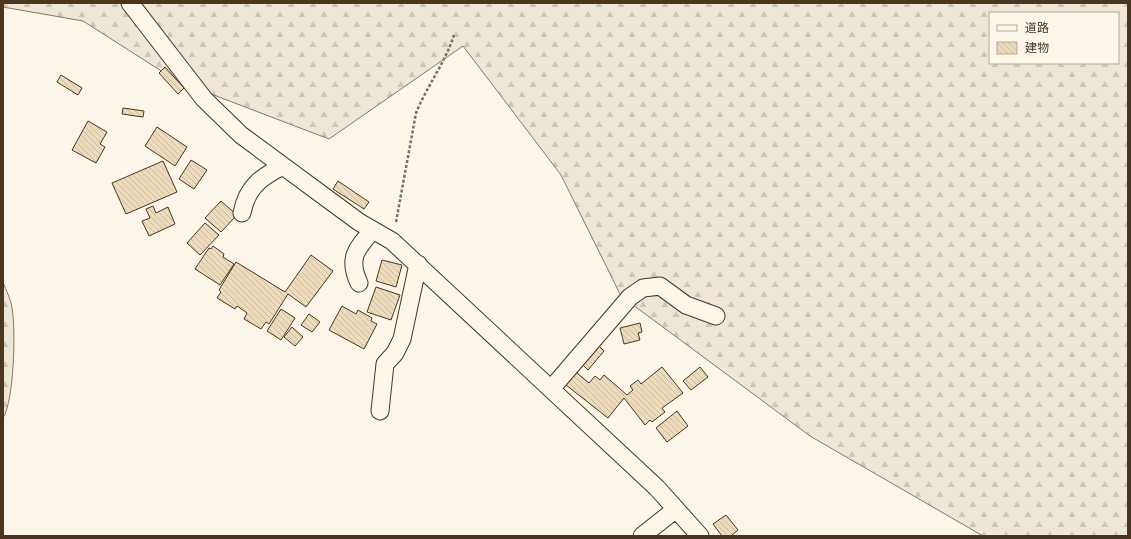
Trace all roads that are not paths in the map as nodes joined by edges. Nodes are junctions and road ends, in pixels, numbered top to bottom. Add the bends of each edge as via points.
1 (130, 3) edge
2 (283, 166) junction
3 (242, 213) dead end
4 (373, 230) junction
5 (418, 264) junction
6 (360, 282) dead end
7 (716, 316) dead end
8 (551, 389) junction
9 (380, 411) dead end
10 (676, 509) junction
11 (642, 536) edge
12 (700, 536) edge

1 - 2 street via 204,99 241,135
2 - 3 street via 256,182
2 - 4 street
4 - 5 street via 392,241
4 - 6 street via 355,252 355,270
5 - 8 street
5 - 9 street via 402,339 395,353 385,364
7 - 8 street via 686,305 660,286 643,288 630,297
8 - 10 street
10 - 11 street
10 - 12 street

